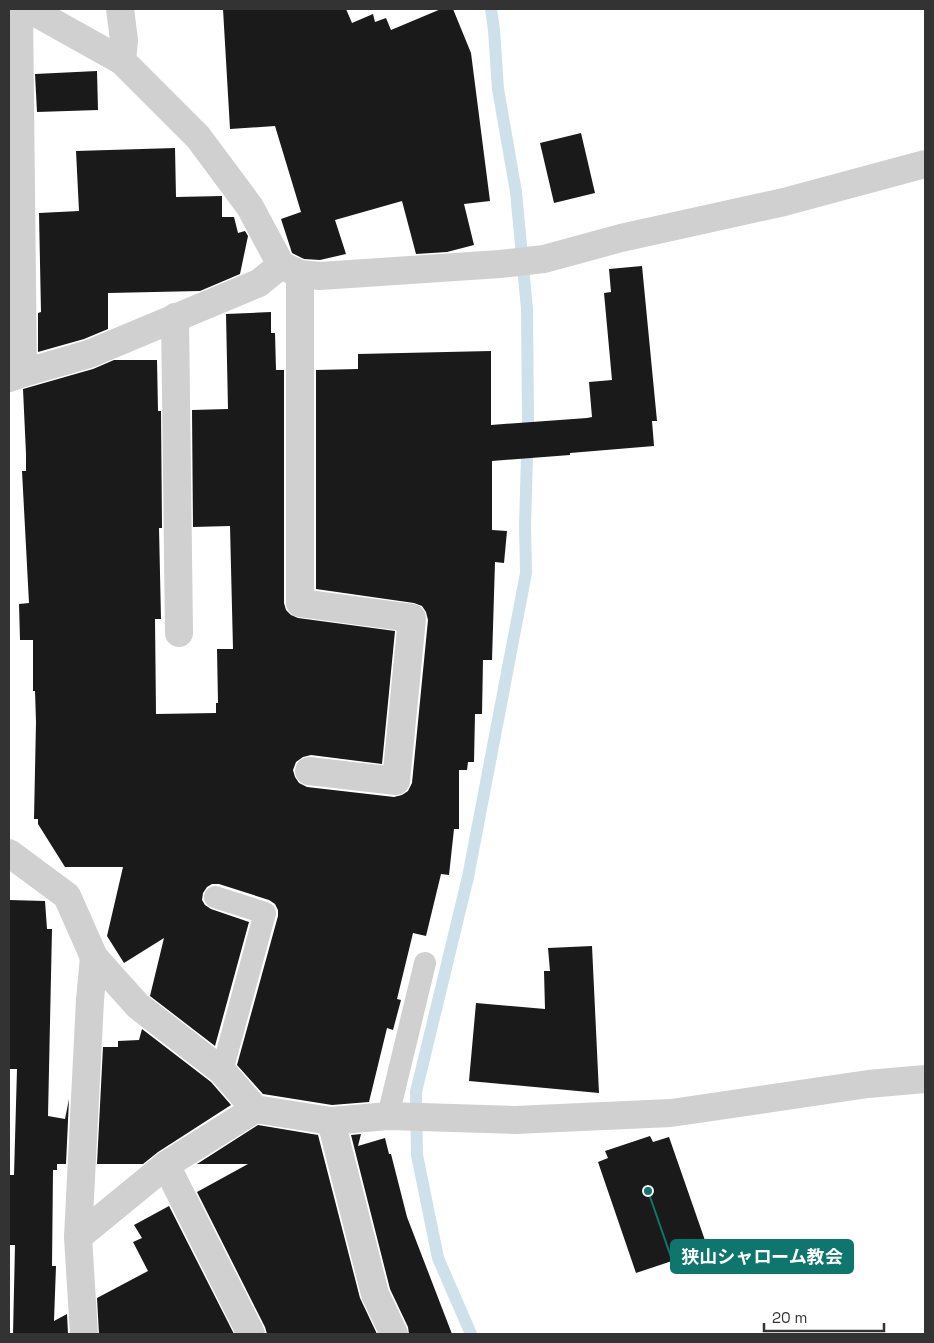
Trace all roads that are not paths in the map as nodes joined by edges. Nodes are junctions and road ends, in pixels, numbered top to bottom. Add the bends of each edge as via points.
1 (19, 9) edge
2 (29, 9) edge
3 (120, 9) edge
4 (122, 61) junction
5 (925, 164) edge
6 (290, 269) junction
7 (176, 317) junction
8 (16, 376) edge
9 (179, 633) dead end
10 (309, 771) dead end
11 (9, 853) edge
12 (215, 897) dead end
13 (94, 957) junction
14 (425, 963) dead end
15 (222, 1071) junction
16 (925, 1079) edge
17 (255, 1109) junction
18 (388, 1116) junction
19 (331, 1121) junction
20 (166, 1165) junction
21 (78, 1238) junction
22 (84, 1334) edge
23 (251, 1334) edge
24 (394, 1334) edge

1 - 8 street
2 - 4 street
3 - 4 street via 124,40
4 - 6 street via 198,137 250,206
5 - 6 street via 784,202 620,238 544,259 320,276
6 - 7 street
6 - 10 street via 300,603 412,618 396,781
7 - 8 street via 89,354
7 - 9 street
11 - 13 street via 67,896
12 - 15 lane via 265,913
13 - 15 street via 138,1006
13 - 21 street
14 - 18 lane
15 - 17 street
16 - 18 street via 868,1084 672,1113 515,1120
17 - 19 street
17 - 20 street
18 - 19 street
19 - 24 street via 375,1294
20 - 21 street
20 - 23 street
21 - 22 street

